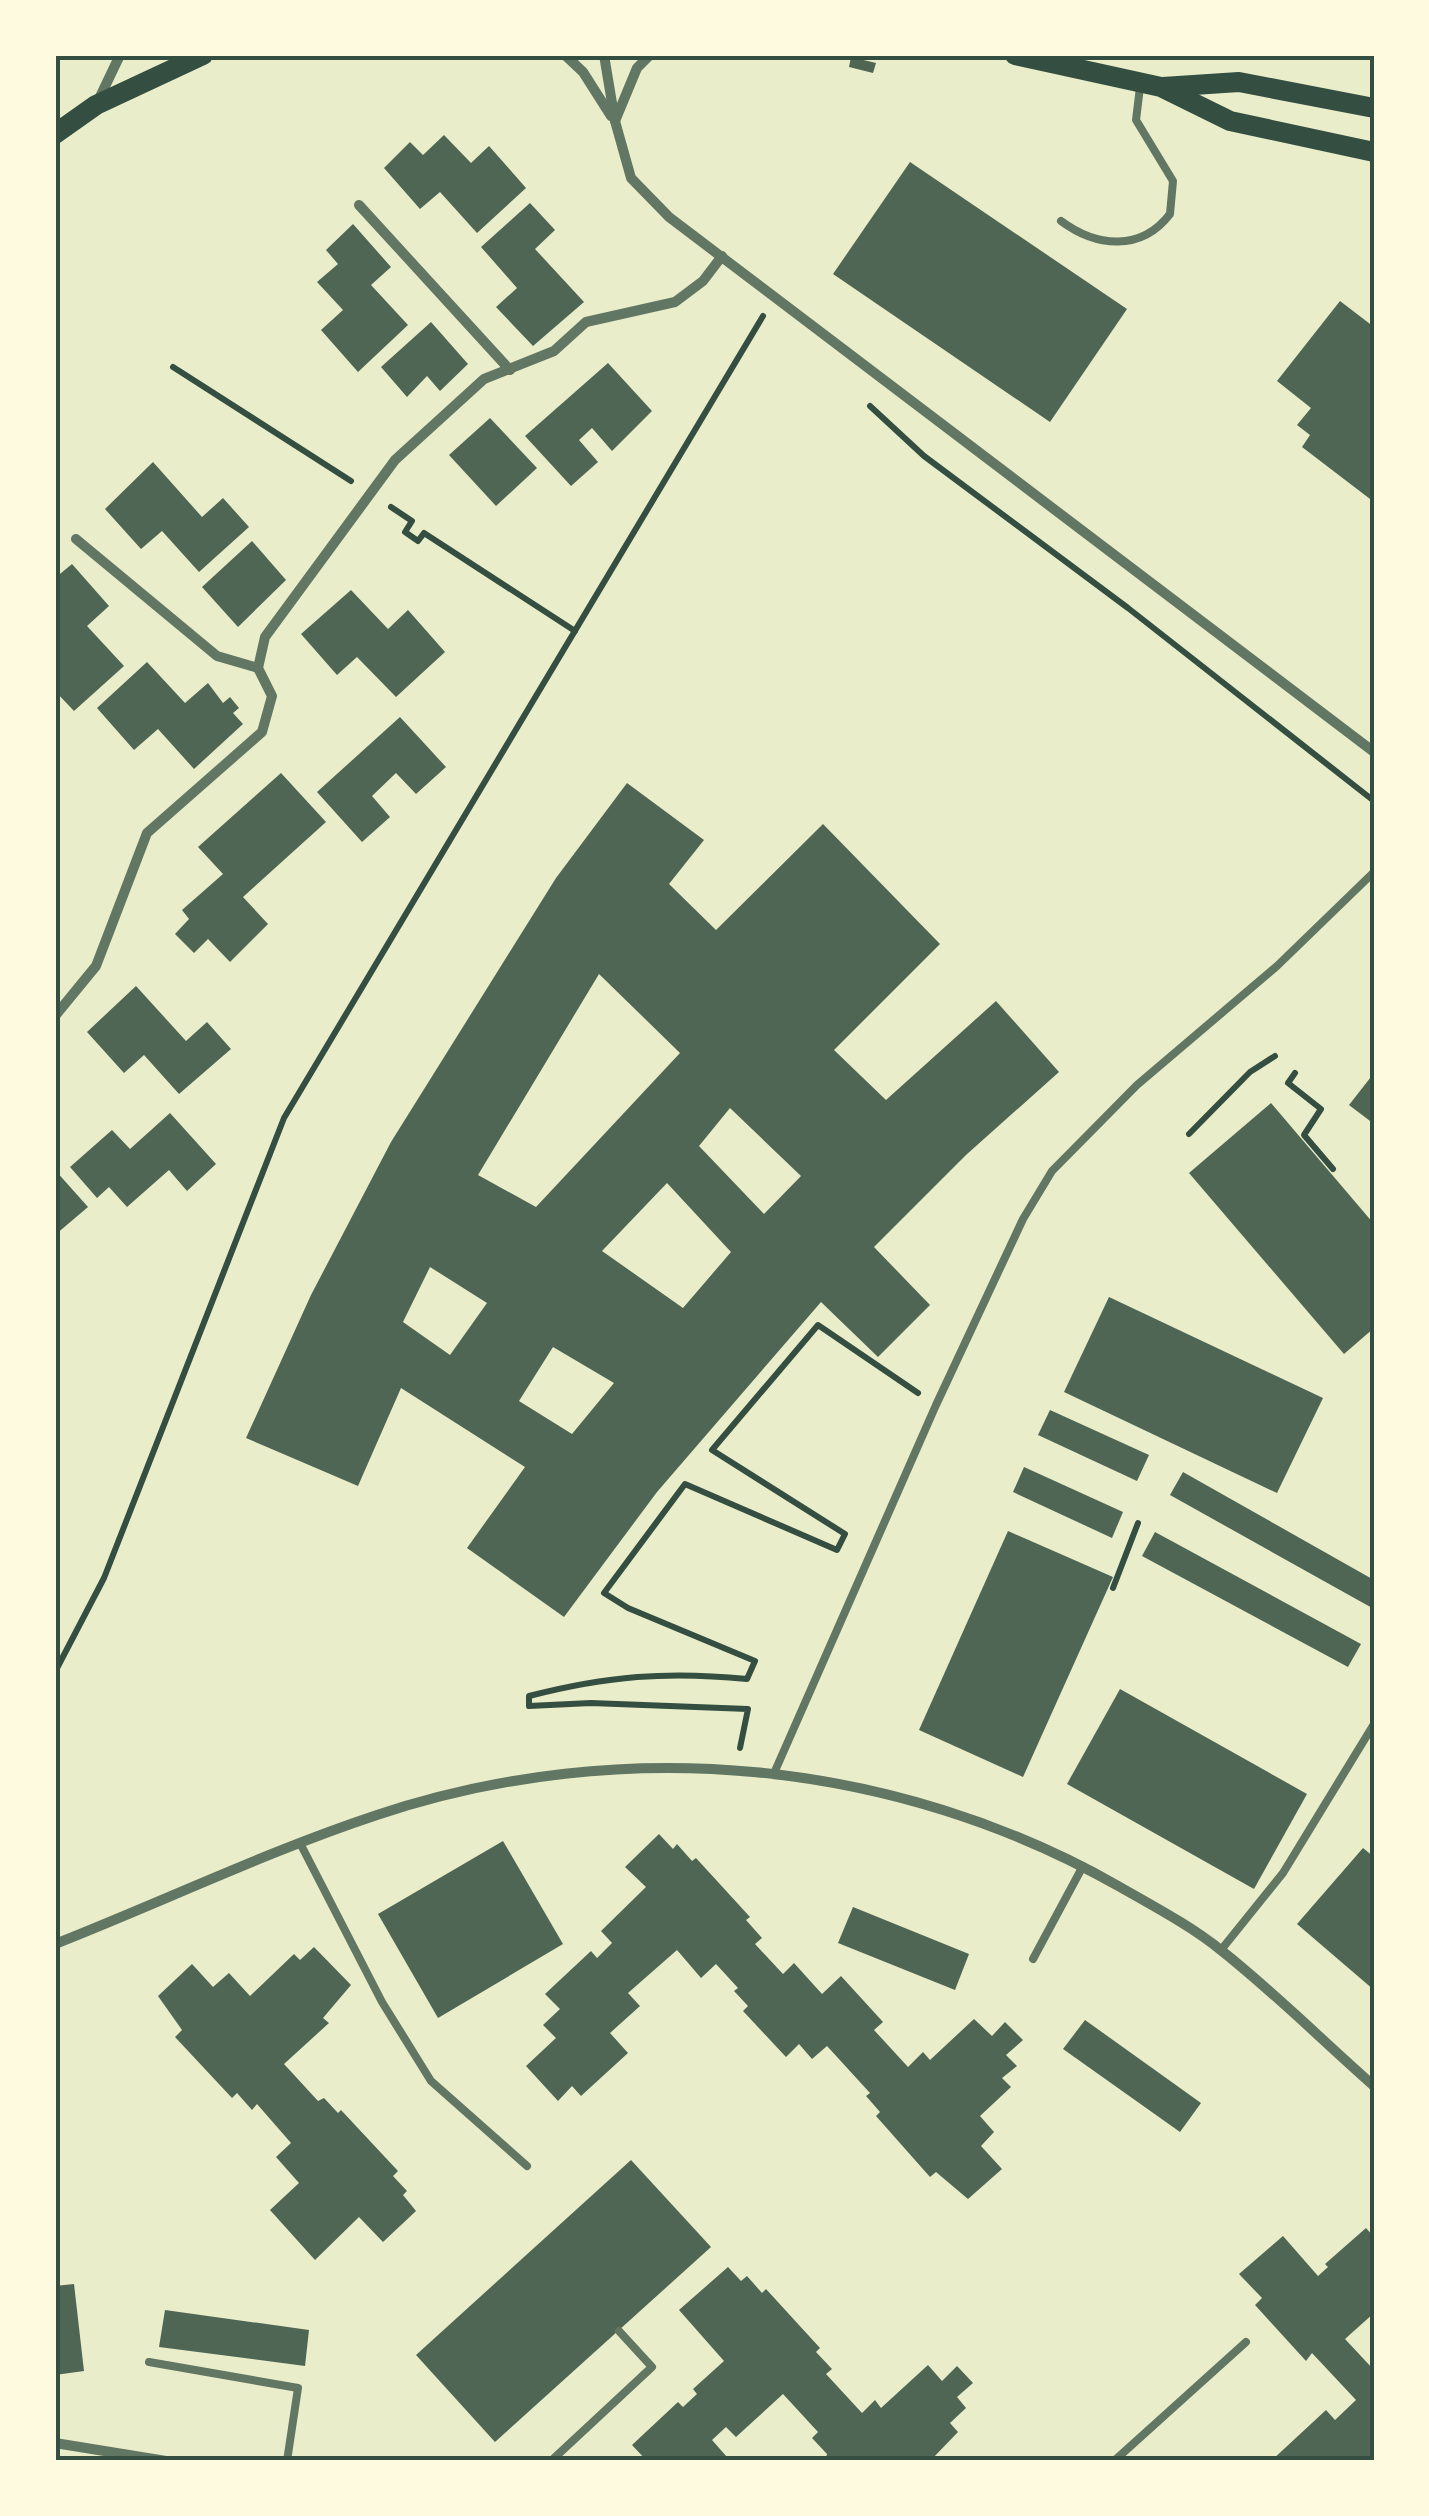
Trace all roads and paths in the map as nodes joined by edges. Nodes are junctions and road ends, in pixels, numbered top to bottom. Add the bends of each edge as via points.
1 (120, 55) edge
2 (204, 55) edge
3 (565, 55) edge
4 (604, 55) edge
5 (650, 55) edge
6 (1014, 55) edge
7 (1151, 84) junction
8 (96, 105) junction
9 (1374, 108) edge
10 (614, 122) junction
11 (55, 134) edge
12 (1374, 152) edge
13 (359, 205) dead end
14 (1062, 221) dead end
15 (722, 256) junction
16 (775, 296) junction
17 (510, 370) junction
18 (859, 395) dead end
19 (76, 539) dead end
20 (258, 668) junction
21 (1374, 752) edge
22 (1374, 801) edge
23 (1374, 872) edge
24 (55, 1016) edge
25 (1275, 1056) dead end
26 (1295, 1073) dead end
27 (1189, 1134) dead end
28 (1333, 1169) dead end
29 (936, 1404) junction
30 (1138, 1523) dead end
31 (1112, 1588) dead end
32 (55, 1672) edge
33 (1374, 1724) edge
34 (736, 1769) junction
35 (775, 1771) junction
36 (302, 1846) junction
37 (1084, 1866) junction
38 (55, 1944) edge
39 (1221, 1950) junction
40 (1033, 1958) dead end
41 (1374, 2086) edge
42 (527, 2166) dead end
43 (619, 2331) dead end
44 (1246, 2342) dead end
45 (149, 2362) dead end
46 (55, 2443) edge
47 (166, 2461) edge
48 (287, 2461) edge
49 (552, 2461) edge
50 (1114, 2461) edge

1 - 8 street
2 - 8 main road
3 - 10 street
4 - 10 street
5 - 10 street
6 - 7 main road
7 - 9 main road via 1239,82
7 - 12 main road via 1230,121
7 - 14 lane via 1136,120 1174,181 1170,214 1146,235 1113,243 1078,234
8 - 11 main road
10 - 15 street via 631,178 669,218
13 - 17 street
15 - 16 street
15 - 17 street via 675,302 586,322 554,352
16 - 21 street
16 - 32 path via 284,1118 104,1578
17 - 20 street via 484,379 395,460 265,637
18 - 22 path via 924,456
19 - 20 street via 217,656
20 - 24 street via 272,696 262,732 147,833 96,966
23 - 29 lane via 1052,1171 1022,1219
25 - 27 path
26 - 28 path via 1288,1083 1321,1109 1304,1135
29 - 34 path via 818,1325 712,1450 845,1534 837,1550 685,1484 604,1594 755,1661 747,1680 678,1672 600,1678 529,1696 528,1706 748,1710
29 - 35 lane
30 - 31 path
33 - 39 lane via 1283,1873
34 - 35 street
34 - 36 street via 586,1769 377,1815
35 - 37 street via 946,1811
36 - 38 street
36 - 42 lane via 431,2081
37 - 39 street
37 - 40 lane
39 - 41 street
43 - 49 lane via 652,2367
44 - 50 lane
45 - 48 lane via 298,2388
46 - 47 street

